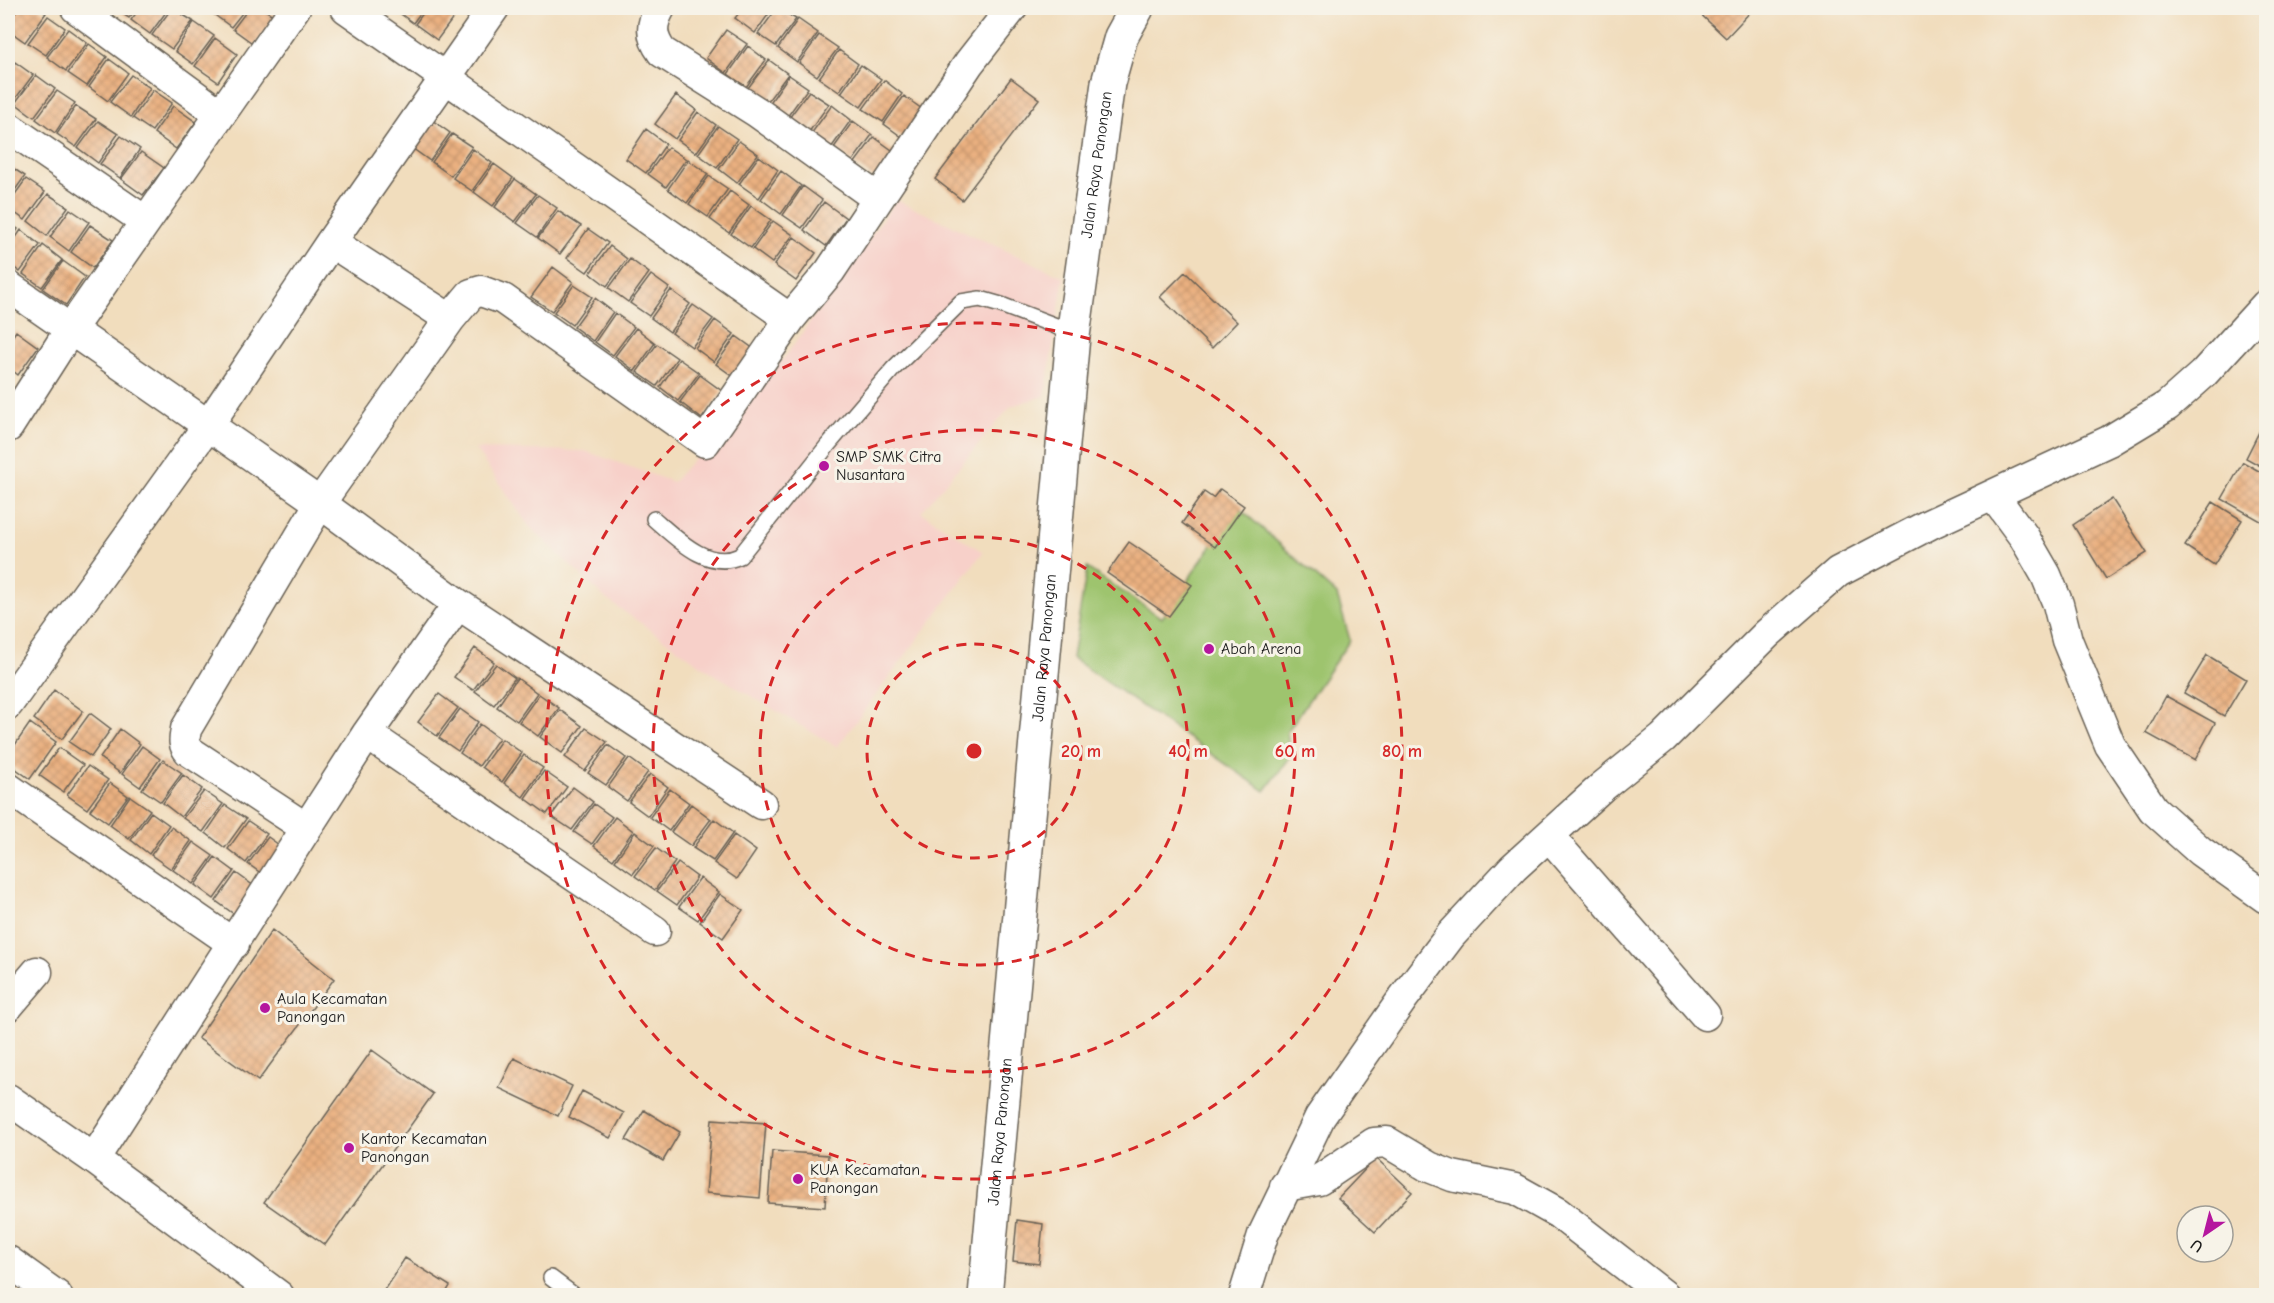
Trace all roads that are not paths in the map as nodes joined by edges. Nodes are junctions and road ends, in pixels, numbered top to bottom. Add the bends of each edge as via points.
1 (76, 8) edge
2 (295, 8) edge
3 (346, 8) edge
4 (494, 8) edge
5 (660, 8) edge
6 (1012, 8) edge
7 (1137, 8) edge
8 (446, 76) junction
9 (220, 114) junction
10 (8, 127) edge
11 (877, 198) junction
12 (145, 221) junction
13 (331, 242) junction
14 (8, 286) edge
15 (2266, 305) edge
16 (450, 319) junction
17 (790, 319) junction
18 (70, 330) junction
19 (1073, 336) junction
20 (208, 424) junction
21 (8, 427) edge
22 (1993, 495) junction
23 (320, 503) junction
24 (654, 519) dead end
25 (458, 604) junction
26 (8, 704) edge
27 (366, 734) junction
28 (8, 788) edge
29 (761, 804) dead end
30 (306, 828) junction
31 (1549, 836) junction
32 (2266, 898) edge
33 (655, 931) dead end
34 (234, 944) junction
35 (37, 972) dead end
36 (8, 1006) edge
37 (1705, 1015) dead end
38 (8, 1099) edge
39 (94, 1159) junction
40 (1285, 1186) junction
41 (8, 1261) edge
42 (551, 1278) dead end
43 (57, 1296) edge
44 (279, 1296) edge
45 (575, 1296) edge
46 (984, 1296) edge
47 (1244, 1296) edge
48 (1665, 1296) edge

1 - 9 street
2 - 9 street
3 - 8 street
4 - 8 street
5 - 11 street via 652,20 652,34 662,52 758,112
6 - 11 street via 969,63
7 - 19 main road, Jalan Raya Panongan via 1121,37 1108,82
8 - 13 street
8 - 17 street
9 - 12 street
10 - 12 street
11 - 17 street via 830,271
12 - 18 street
13 - 16 street
13 - 20 street
14 - 18 street
15 - 22 street via 2203,374 2167,406 2109,441
16 - 17 street via 471,294 491,293 705,441
16 - 23 street
18 - 20 street
18 - 21 street
19 - 24 lane via 1000,305 980,299 961,302 893,369 740,556 729,561 715,560 681,542
19 - 46 main road, Jalan Raya Panongan
20 - 23 street
20 - 26 street
22 - 31 street via 1838,572 1767,633 1664,738
22 - 32 street via 2046,576 2067,640 2110,745 2146,800 2200,851
23 - 25 street
23 - 30 street via 186,729 184,739 189,751
25 - 27 street
25 - 29 street
27 - 30 street
27 - 33 street
28 - 34 street
30 - 34 street
31 - 37 street
31 - 40 street via 1451,935 1404,997 1320,1117
34 - 39 street
35 - 36 street
38 - 39 street
39 - 44 street
40 - 47 street via 1263,1235
40 - 48 street via 1319,1180 1374,1143 1387,1142 1429,1167 1515,1190 1558,1213
41 - 43 street
42 - 45 lane

